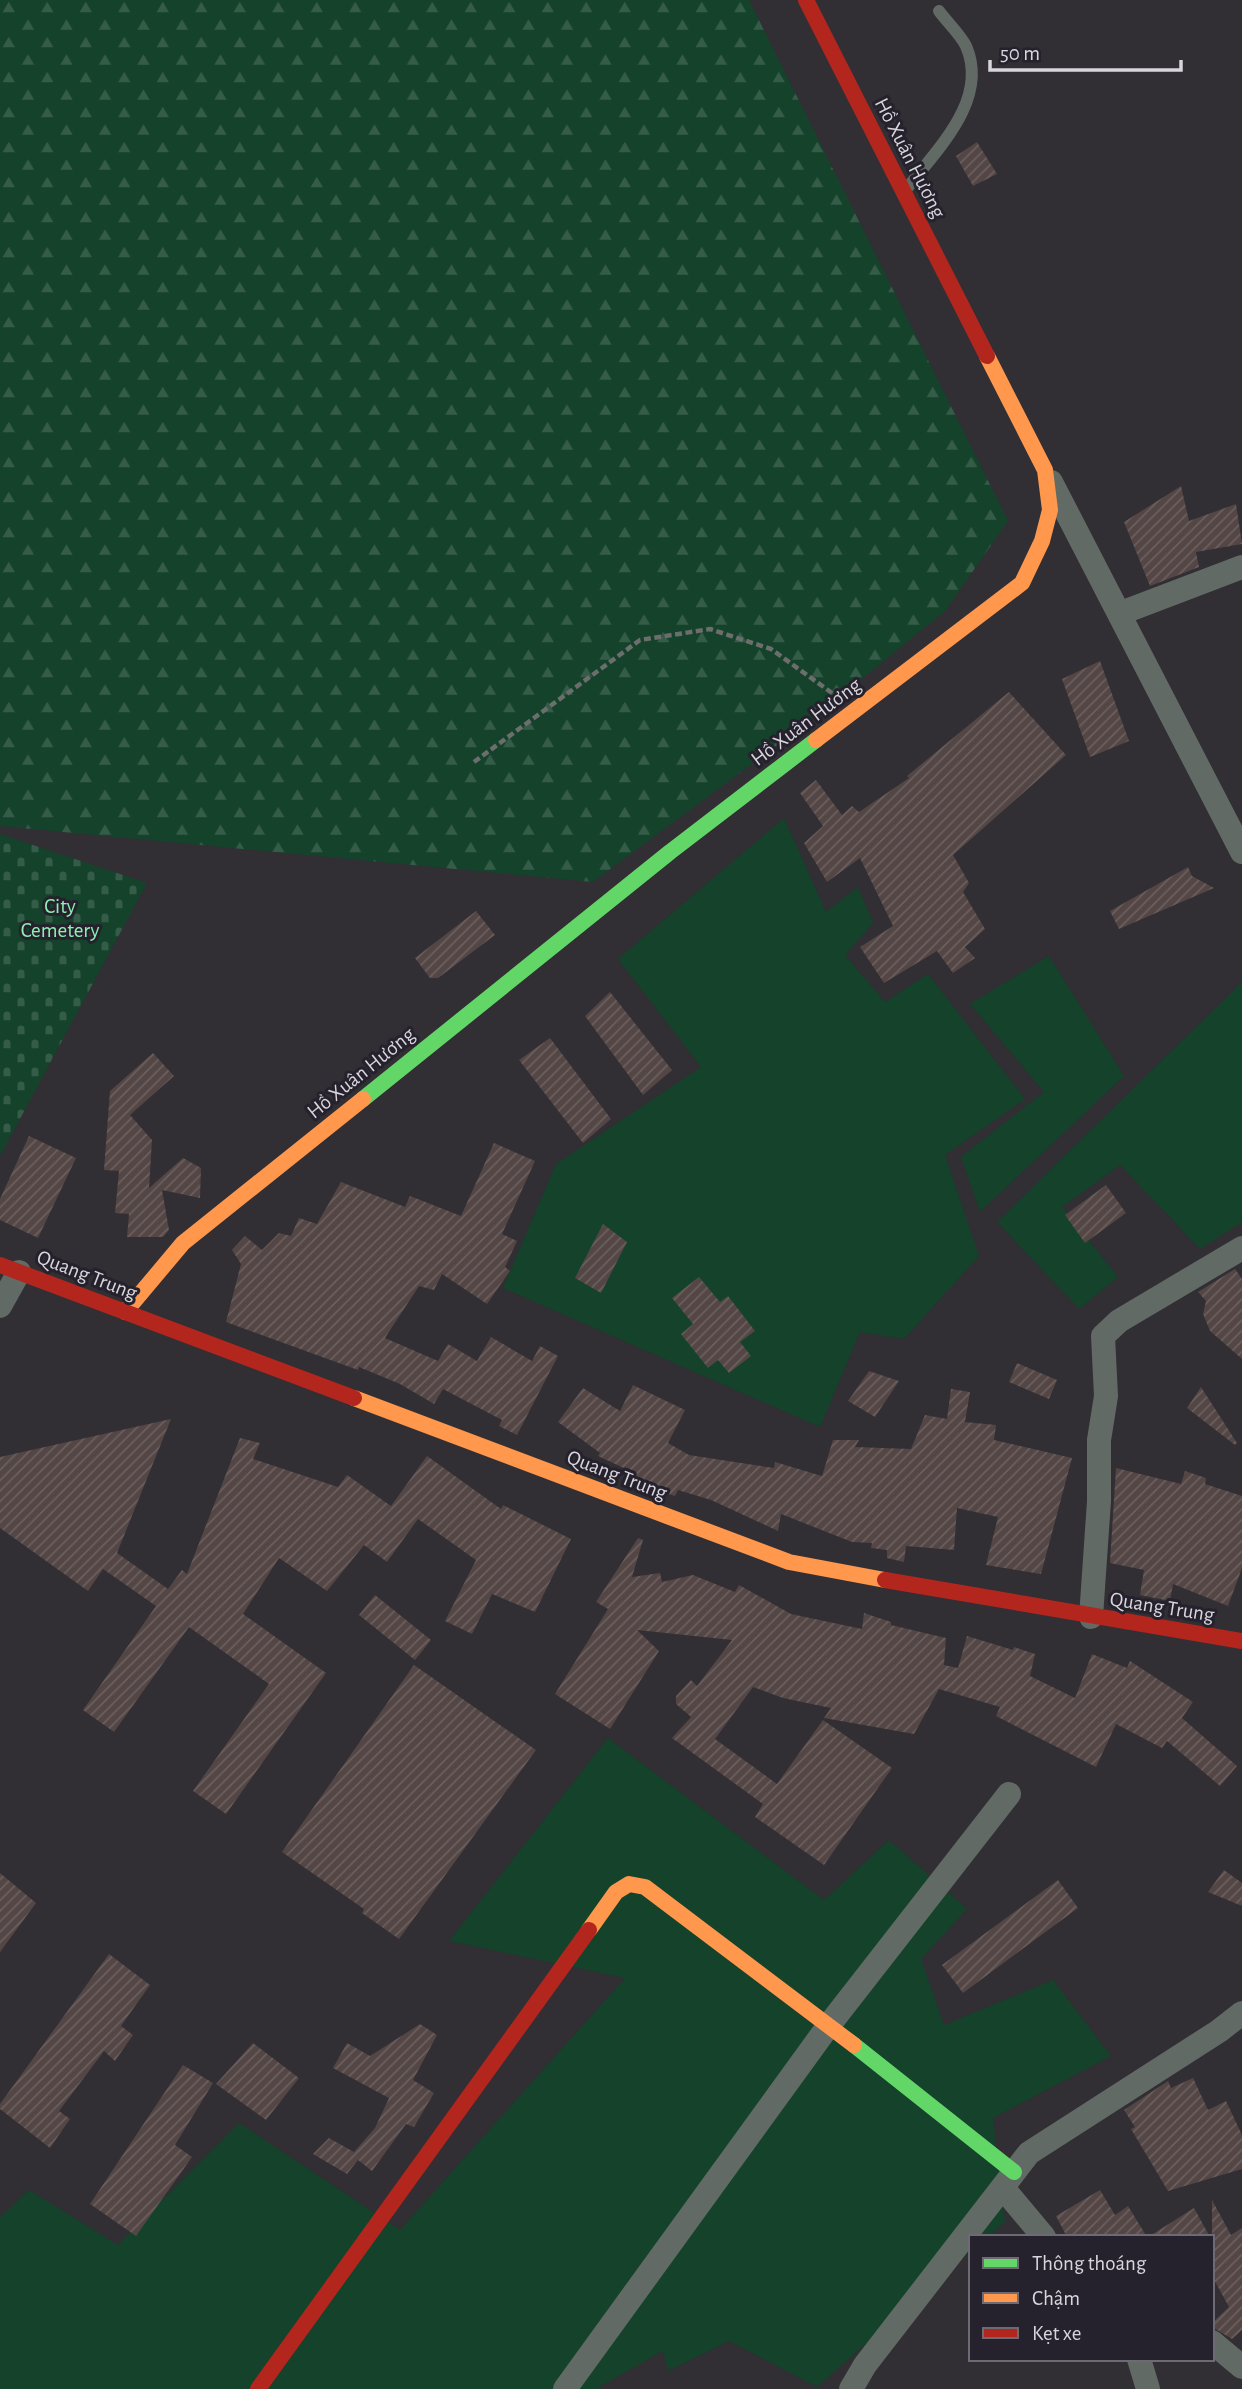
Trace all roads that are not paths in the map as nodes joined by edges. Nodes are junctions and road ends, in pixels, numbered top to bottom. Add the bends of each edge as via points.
1 (806, 0) edge
2 (939, 11) dead end
3 (904, 193) junction
4 (1045, 470) junction
5 (1242, 568) edge
6 (1121, 613) junction
7 (1242, 852) edge
8 (1242, 1248) edge
9 (10, 1268) edge
10 (0, 1307) edge
11 (124, 1312) junction
12 (1091, 1617) junction
13 (1242, 1641) edge
14 (1009, 1794) dead end
15 (1242, 2013) edge
16 (829, 2025) junction
17 (1009, 2180) junction
18 (1043, 2235) edge
19 (1214, 2344) edge
20 (1140, 2361) edge
21 (1242, 2367) edge
22 (258, 2389) edge
23 (565, 2389) edge
24 (851, 2389) edge
25 (1148, 2389) edge

1 - 3 street, Hồ Xuân Hương
2 - 3 lane via 966,47 972,85 963,113
3 - 4 street, Hồ Xuân Hương
4 - 6 street
4 - 11 street, Hồ Xuân Hương via 1050,510 1042,541 1021,583 659,861 183,1243
5 - 6 street
6 - 7 street
8 - 12 street via 1119,1321 1103,1336 1105,1396
9 - 10 street
9 - 11 street, Quang Trung
11 - 12 street, Quang Trung via 789,1562
12 - 13 street, Quang Trung
14 - 16 street
15 - 17 street via 1029,2153
16 - 17 street
16 - 22 street via 645,1887 629,1884 616,1892
16 - 23 street
17 - 18 street
17 - 24 street
19 - 21 street
20 - 25 street

